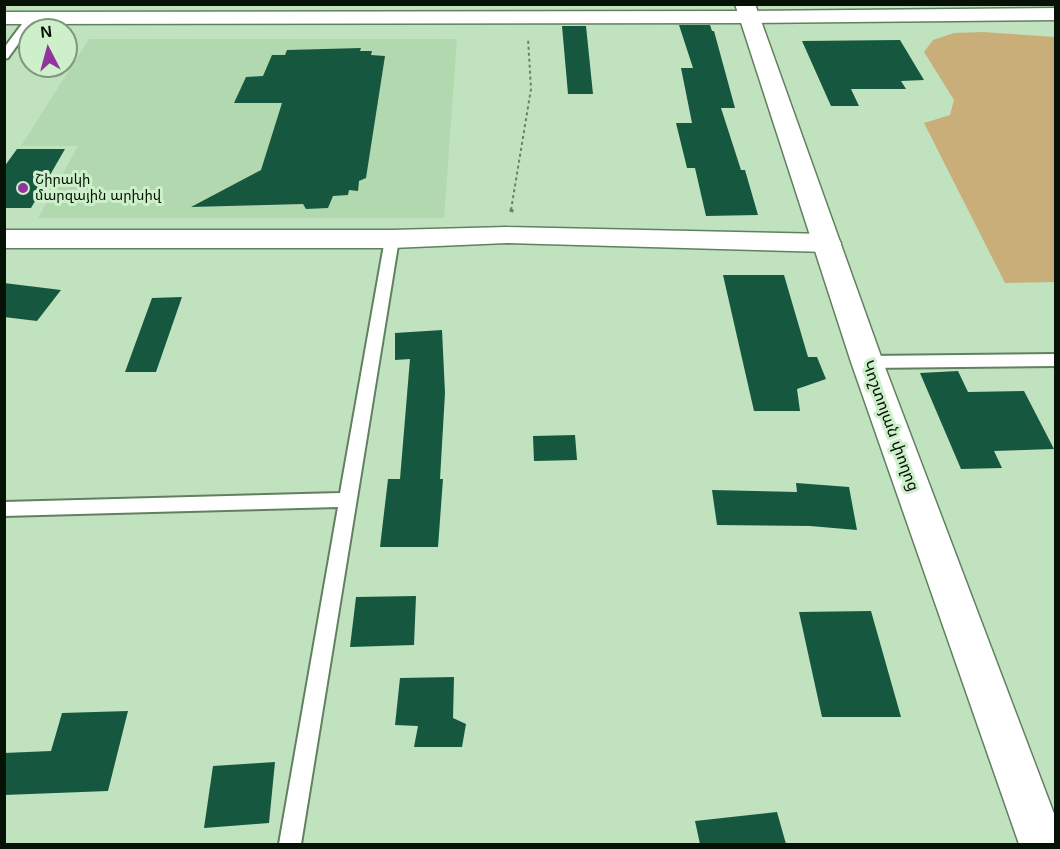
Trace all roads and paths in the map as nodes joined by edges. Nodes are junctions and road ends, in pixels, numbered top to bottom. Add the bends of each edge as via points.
1 (747, 11) edge
2 (1056, 14) edge
3 (528, 16) junction
4 (32, 18) edge
5 (18, 37) edge
6 (4, 56) edge
7 (507, 235) junction
8 (4, 239) edge
9 (392, 239) junction
10 (826, 243) junction
11 (1056, 360) edge
12 (867, 362) junction
13 (347, 500) junction
14 (4, 508) edge
15 (290, 844) edge
16 (1042, 844) edge

1 - 2 street
1 - 3 street
1 - 10 street, Կոշտոյան փողոց
3 - 4 street
3 - 7 path via 531,89
5 - 6 lane
7 - 9 street
7 - 10 street
8 - 9 street
9 - 13 lane
10 - 12 street, Կոշտոյան փողոց
11 - 12 lane
12 - 16 street, Կոշտոյան փողոց
13 - 14 lane
13 - 15 lane

